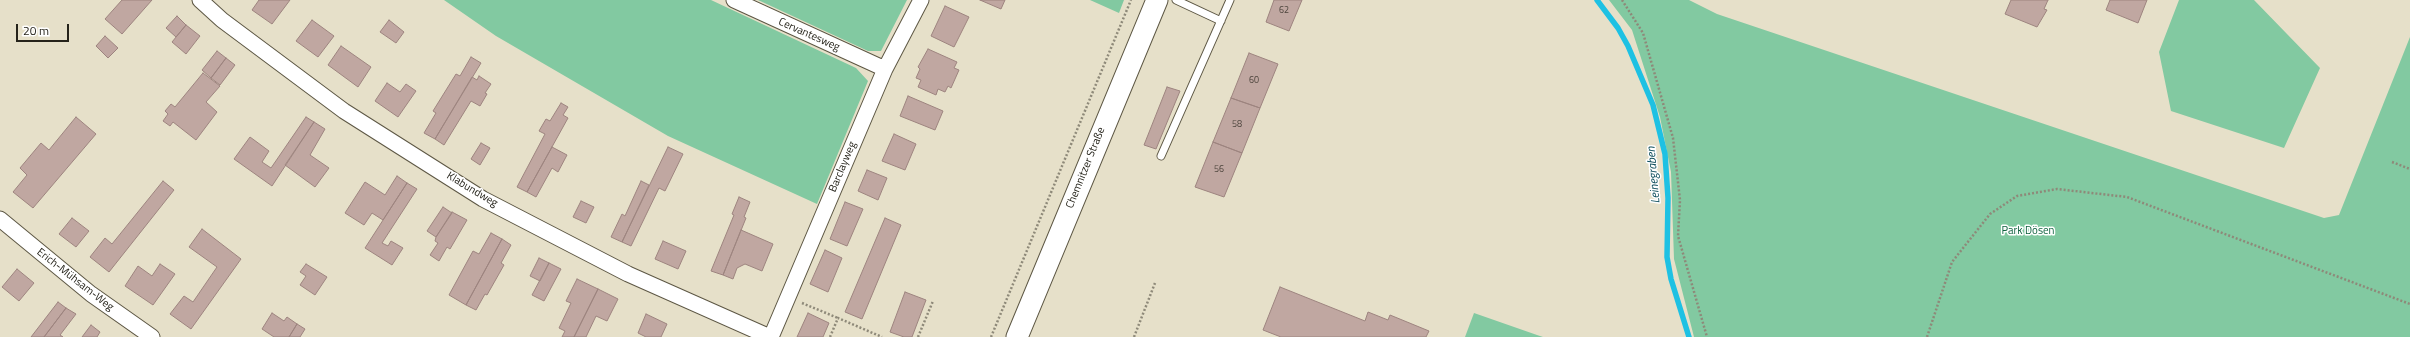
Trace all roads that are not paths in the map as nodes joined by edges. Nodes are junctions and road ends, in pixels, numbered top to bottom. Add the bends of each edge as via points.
1 (200, 0) edge
2 (734, 0) edge
3 (921, 0) edge
4 (1157, 0) edge
5 (1176, 0) edge
6 (1230, 0) edge
7 (1221, 20) junction
8 (885, 69) junction
9 (1161, 156) dead end
10 (0, 219) edge
11 (152, 337) edge
12 (770, 337) edge
13 (1016, 337) edge

1 - 12 street, Klabundweg via 222,20 344,110 483,199 628,274
2 - 8 street, Cervantesweg
3 - 8 street, Barclayweg
4 - 13 main road, Chemnitzer Straße
5 - 7 lane
6 - 7 lane
7 - 9 lane
8 - 12 street, Barclayweg
10 - 11 street, Erich-Mühsam-Weg via 91,294

